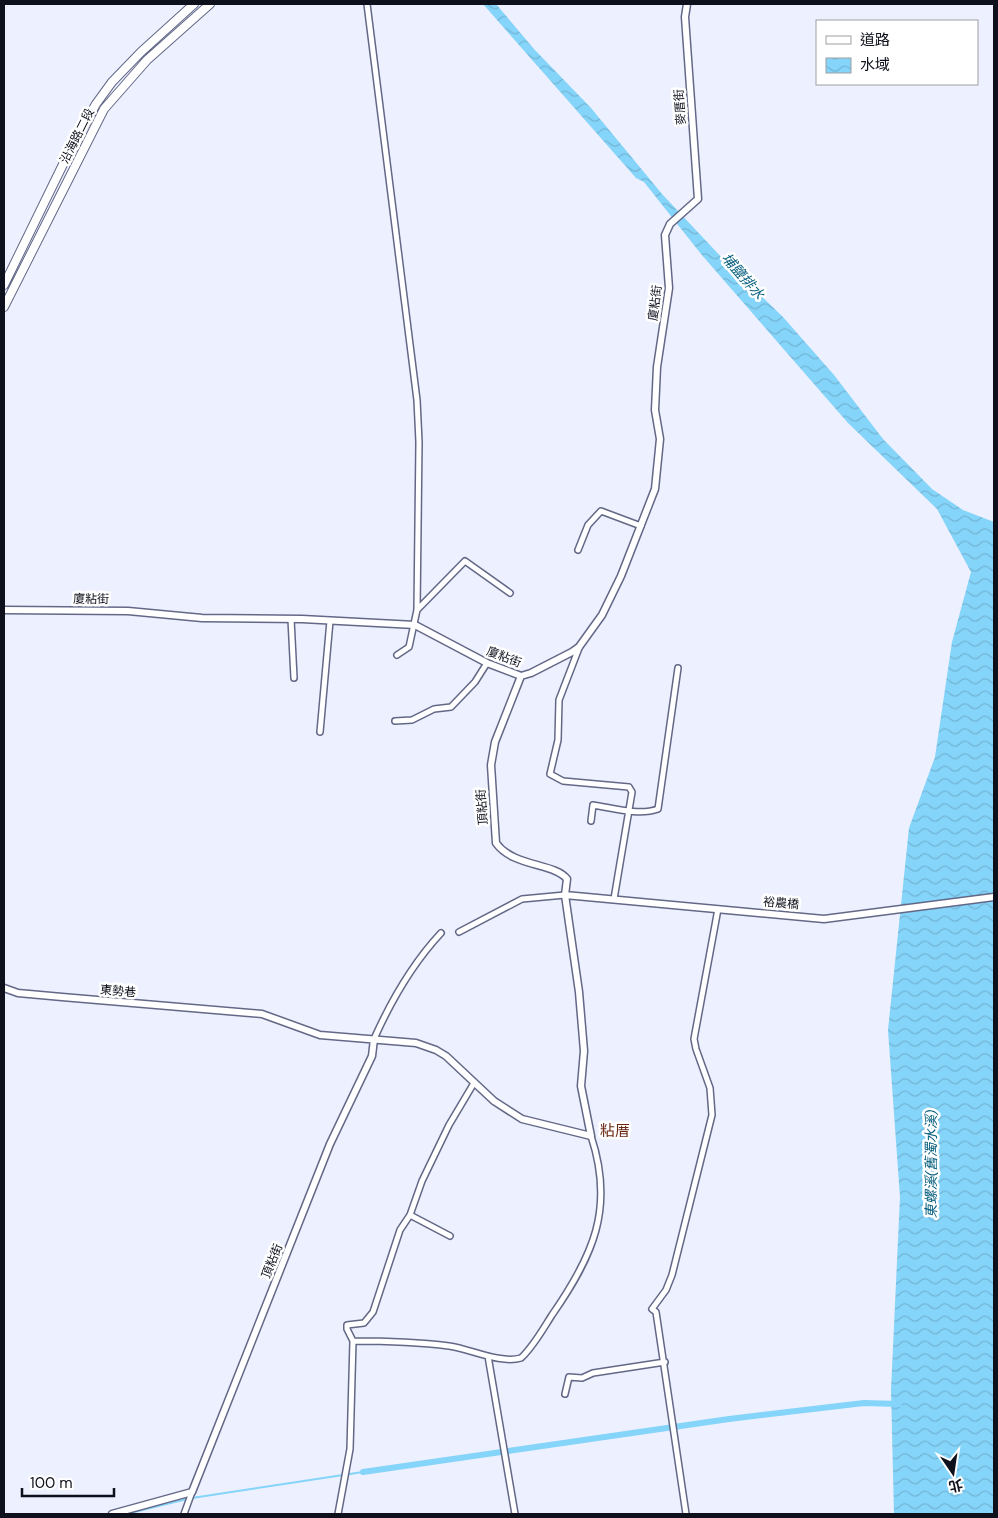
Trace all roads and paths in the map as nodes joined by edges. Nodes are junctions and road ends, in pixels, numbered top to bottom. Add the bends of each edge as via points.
1 (194, 4) edge
2 (210, 4) edge
3 (368, 4) edge
4 (688, 4) edge
5 (675, 222) joint
6 (4, 285) edge
7 (4, 307) edge
8 (642, 526) junction
9 (578, 550) dead end
10 (510, 593) dead end
11 (4, 610) edge
12 (417, 610) junction
13 (291, 619) junction
14 (330, 621) junction
15 (415, 625) junction
16 (579, 648) junction
17 (397, 655) dead end
18 (487, 663) junction
19 (678, 668) dead end
20 (521, 676) junction
21 (294, 678) dead end
22 (395, 721) dead end
23 (320, 732) dead end
24 (629, 811) junction
25 (591, 821) dead end
26 (565, 895) junction
27 (994, 897) edge
28 (614, 899) junction
29 (718, 909) junction
30 (459, 932) dead end
31 (441, 933) dead end
32 (4, 988) edge
33 (374, 1040) junction
34 (474, 1083) junction
35 (591, 1136) junction
36 (410, 1215) junction
37 (450, 1236) dead end
38 (353, 1342) junction
39 (488, 1356) junction
40 (665, 1362) junction
41 (565, 1394) dead end
42 (192, 1492) junction
43 (112, 1514) edge
44 (184, 1514) edge
45 (338, 1514) edge
46 (515, 1514) edge
47 (686, 1514) edge

1 - 6 main road, 沿海路二段 via 141,52 96,104
2 - 7 main road, 沿海路二段 via 147,60 104,109
3 - 12 street via 417,400
4 - 5 street, 麥厝街 via 685,17 698,199
5 - 8 street, 廈粘街 via 670,224 665,235 669,288 657,367 655,410 660,439 655,489
8 - 9 street via 601,511 588,525
8 - 16 street, 廈粘街 via 602,615
10 - 12 street via 465,562
11 - 13 street, 廈粘街 via 128,611 202,618
12 - 15 street
13 - 14 street, 廈粘街
13 - 21 street
14 - 15 street, 廈粘街
14 - 23 street
15 - 17 street via 409,647
15 - 18 street, 廈粘街
16 - 20 street, 廈粘街 via 531,674
16 - 24 street via 559,700 558,740 550,774 563,781 629,787 632,792
18 - 20 street, 廈粘街
18 - 22 street via 475,682 451,707 434,709 412,720
19 - 24 street via 659,806 651,812
20 - 26 street, 頂粘街 via 495,742 491,765 496,843 525,863 562,872 567,878
24 - 25 street via 593,806
24 - 28 street
26 - 28 street, 裕農橋
26 - 30 street via 522,898
26 - 35 street, 頂粘街 via 583,1033 581,1086
27 - 29 street, 裕農橋 via 824,919
28 - 29 street, 裕農橋
29 - 40 street via 694,1039 710,1088 712,1115 672,1275 652,1309 656,1312
31 - 33 street, 頂粘街 via 400,988
32 - 33 street, 東勢巷 via 18,993 262,1014 320,1035
33 - 34 street via 416,1043 436,1050
33 - 42 street, 頂粘街 via 372,1056 330,1144
34 - 35 street via 522,1119
34 - 36 street via 449,1125 422,1181
35 - 39 street, 頂粘街 via 598,1157 602,1199 594,1240 567,1294 524,1355 512,1361
36 - 37 street
36 - 38 street via 400,1230 370,1318 364,1323 347,1325
38 - 39 street, 頂粘街 via 410,1342 473,1350
38 - 45 street via 350,1448
39 - 46 street
40 - 41 street via 593,1373 582,1378 569,1377
40 - 47 street
42 - 43 street
42 - 44 street

